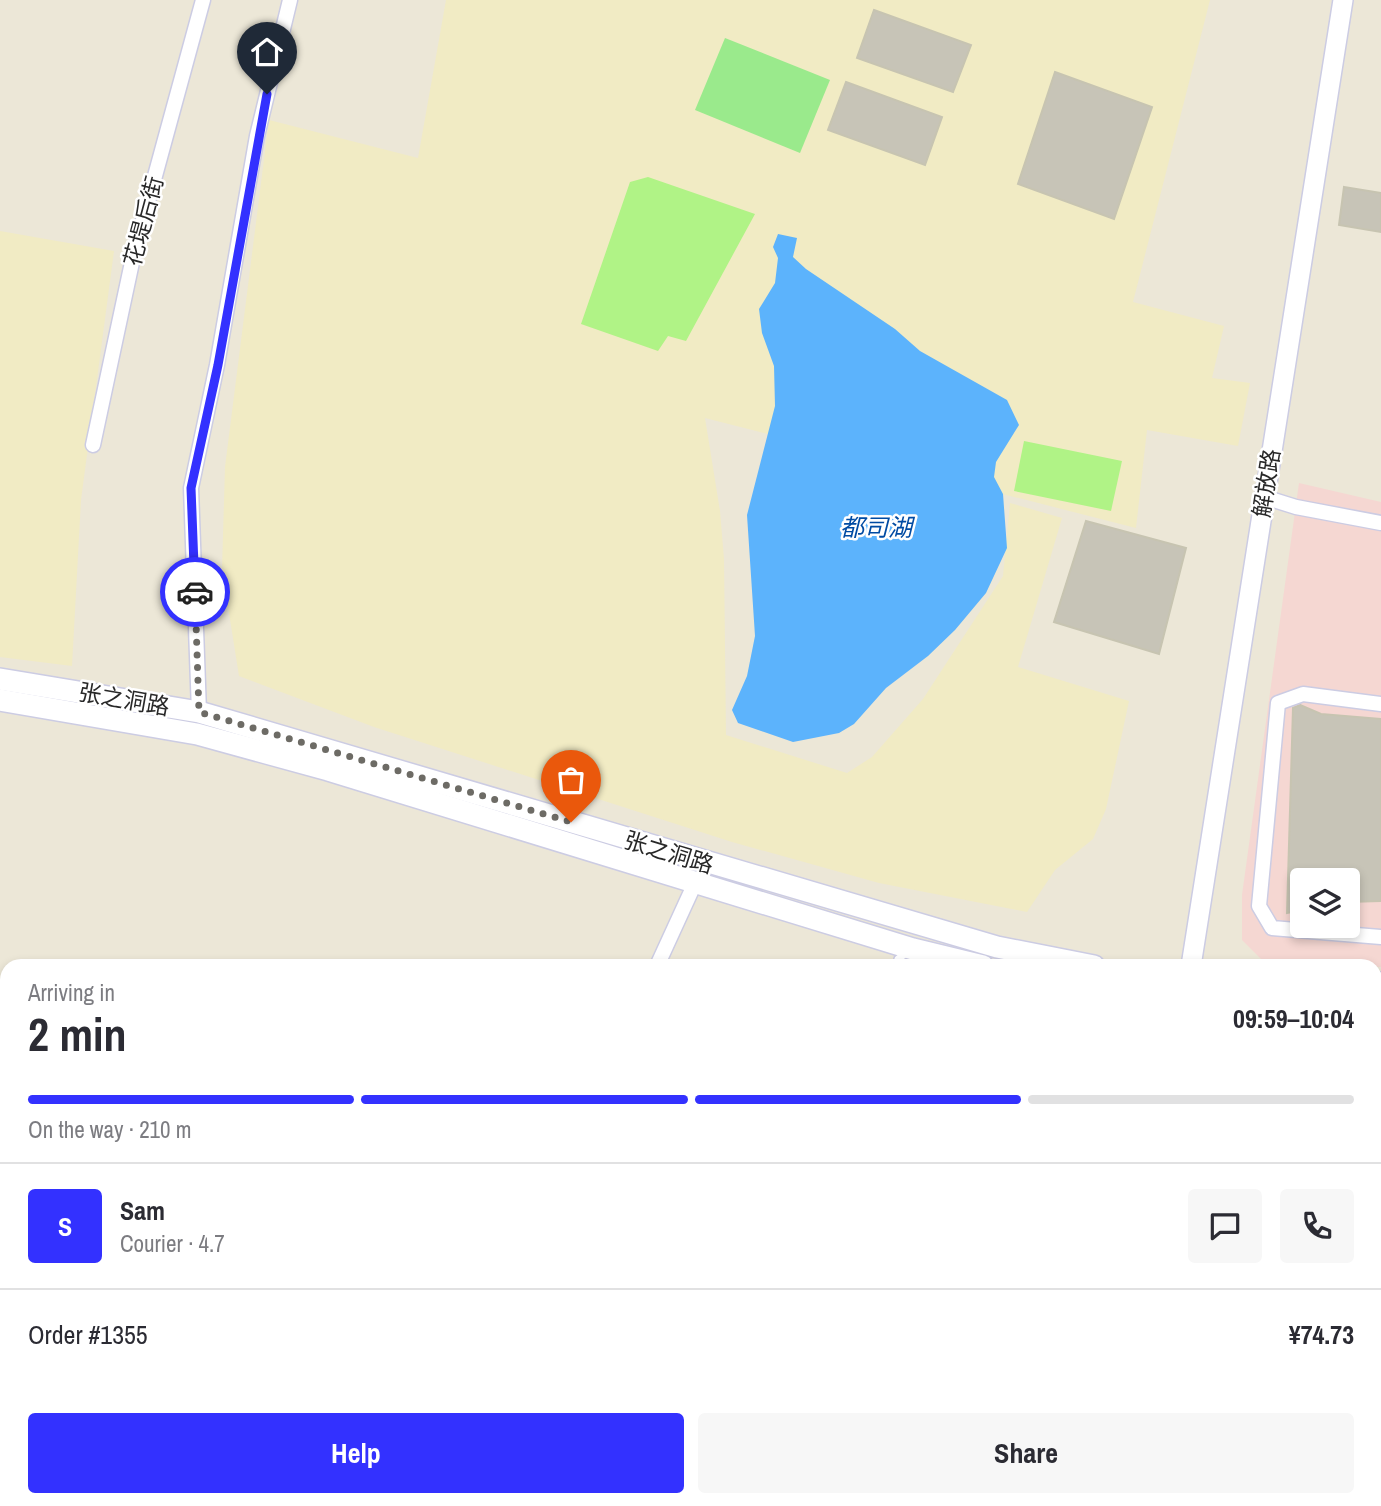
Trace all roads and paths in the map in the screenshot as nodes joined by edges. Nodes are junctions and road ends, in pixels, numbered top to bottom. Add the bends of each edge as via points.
1 (203, 0) edge
2 (290, 0) edge
3 (1343, 0) edge
4 (93, 445) dead end
5 (1264, 497) junction
6 (1381, 523) edge
7 (0, 678) edge
8 (0, 700) edge
9 (1381, 704) edge
10 (199, 712) junction
11 (695, 883) junction
12 (1381, 937) edge
13 (912, 949) junction
14 (660, 959) edge
15 (898, 959) edge
16 (953, 959) edge
17 (1060, 959) edge
18 (1192, 959) edge

1 - 4 street, 花堤后街 via 134,253
2 - 10 street via 257,136 218,365 191,488
3 - 5 street, 解放路
5 - 6 street
5 - 18 street, 解放路
7 - 10 main road, 张之洞路
8 - 11 main road, 张之洞路 via 197,734
9 - 12 street via 1303,694 1279,703 1259,906 1272,929
10 - 17 main road, 张之洞路 via 983,943
11 - 13 main road, 张之洞路
11 - 14 street
13 - 15 lane
13 - 16 main road, 张之洞路

